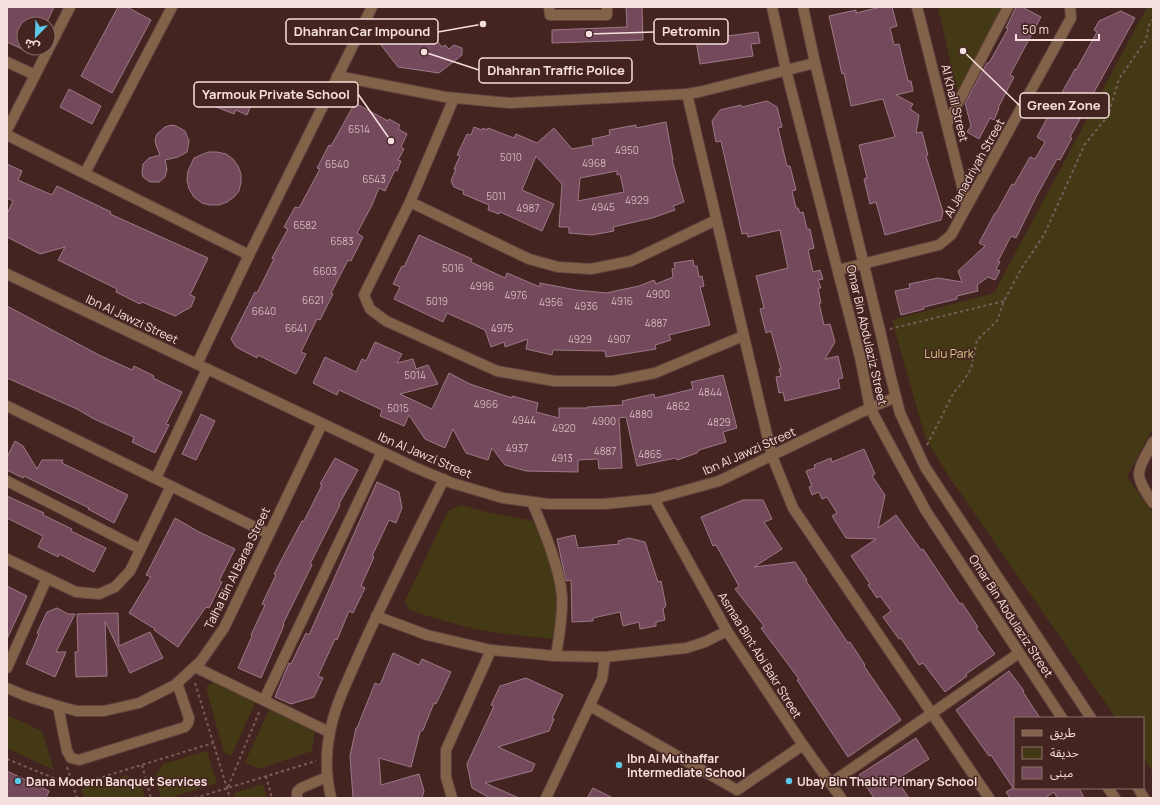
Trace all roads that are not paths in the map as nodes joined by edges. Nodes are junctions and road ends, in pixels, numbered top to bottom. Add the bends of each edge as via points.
1 (70, 7) edge
2 (172, 7) edge
3 (372, 7) edge
4 (549, 7) edge
5 (607, 7) edge
6 (772, 7) edge
7 (803, 7) edge
8 (917, 7) edge
9 (1008, 7) edge
10 (1070, 7) edge
11 (7, 62) edge
12 (815, 63) junction
13 (786, 70) junction
14 (35, 75) junction
15 (337, 76) junction
16 (687, 94) junction
17 (454, 98) junction
18 (947, 124) junction
19 (7, 130) edge
20 (7, 135) edge
21 (85, 173) junction
22 (410, 202) junction
23 (967, 206) junction
24 (716, 220) junction
25 (249, 255) junction
26 (864, 264) junction
27 (838, 270) junction
28 (7, 274) edge
29 (743, 336) junction
30 (197, 364) junction
31 (207, 369) junction
32 (896, 397) junction
33 (7, 406) edge
34 (870, 408) junction
35 (322, 424) junction
36 (1153, 442) edge
37 (382, 452) junction
38 (772, 456) junction
39 (156, 478) junction
40 (444, 479) junction
41 (7, 481) edge
42 (171, 486) junction
43 (654, 499) junction
44 (532, 502) junction
45 (1153, 503) edge
46 (269, 534) junction
47 (140, 549) junction
48 (7, 558) edge
49 (47, 578) junction
50 (376, 616) junction
51 (727, 631) junction
52 (491, 650) junction
53 (1019, 653) junction
54 (556, 656) junction
55 (605, 657) junction
56 (195, 667) junction
57 (7, 668) edge
58 (177, 683) junction
59 (7, 688) edge
60 (264, 700) junction
61 (58, 706) junction
62 (590, 706) junction
63 (932, 713) junction
64 (1061, 717) edge
65 (1090, 717) edge
66 (329, 732) junction
67 (803, 746) junction
68 (327, 777) junction
69 (830, 783) junction
70 (1109, 789) edge
71 (1139, 789) edge
72 (296, 798) edge
73 (330, 798) edge
74 (452, 798) edge
75 (546, 798) edge
76 (841, 798) edge
77 (989, 798) edge
78 (1115, 798) edge
79 (1144, 798) edge

1 - 14 street
2 - 21 street
3 - 15 street
4 - 5 street via 550,15 607,15
6 - 13 street, Omar Bin Abdulaziz Street
7 - 12 street
8 - 18 street, Al Khalil Street
9 - 18 street
10 - 23 street, Al Janadriyah Street via 1071,18
11 - 14 street
12 - 13 street
12 - 26 street
13 - 16 street
13 - 27 street, Omar Bin Abdulaziz Street
14 - 19 street
15 - 17 street
15 - 25 street
16 - 17 street via 509,103
16 - 24 street
17 - 22 street
18 - 23 street, Al Khalil Street
20 - 21 street
21 - 25 street
22 - 24 street via 529,259 558,267 591,269 631,261
22 - 29 street via 364,295 370,309 386,321 497,371 554,381 614,381 655,372
23 - 26 street, Al Janadriyah Street via 951,235 939,246
24 - 29 street
25 - 30 street
26 - 27 street, Al Janadriyah Street
26 - 32 street
27 - 34 street, Omar Bin Abdulaziz Street
28 - 30 street, Ibn Al Jawzi Street
29 - 38 street
30 - 31 street, Ibn Al Jawzi Street
31 - 35 street, Ibn Al Jawzi Street
31 - 39 street
32 - 34 street, Ibn Al Jawzi Street
32 - 65 street via 900,413 930,474
33 - 39 street
34 - 38 street, Ibn Al Jawzi Street
34 - 53 street, Omar Bin Abdulaziz Street via 926,511
35 - 37 street, Ibn Al Jawzi Street
35 - 46 street, Talha Bin Al Baraa Street
36 - 45 street via 1138,477
37 - 40 street, Ibn Al Jawzi Street
37 - 60 street
38 - 43 street, Ibn Al Jawzi Street via 719,481
38 - 63 street via 793,508
39 - 42 street
40 - 44 street, Ibn Al Jawzi Street via 503,498
40 - 50 street
41 - 47 street
42 - 46 street
42 - 47 street
43 - 44 street, Ibn Al Jawzi Street via 604,504
43 - 51 street, Asmaa Bint Abi Bakr Street
44 - 54 street via 552,554 562,596
46 - 56 street, Talha Bin Al Baraa Street via 224,628
47 - 49 street via 130,571 115,587 99,594 76,592
48 - 49 street
49 - 57 street
50 - 52 street via 427,635
50 - 66 street via 338,704
51 - 55 street via 686,648
51 - 67 street, Asmaa Bint Abi Bakr Street
52 - 54 street
52 - 74 street via 446,750 446,777
53 - 63 street
53 - 64 street, Omar Bin Abdulaziz Street
54 - 55 street
55 - 62 street via 602,679
56 - 58 street, Talha Bin Al Baraa Street
56 - 60 street
58 - 61 street, Talha Bin Al Baraa Street via 139,703 104,711 77,711
58 - 61 street via 190,718 185,728 79,760 71,758 67,751
59 - 61 street, Talha Bin Al Baraa Street
60 - 66 street
62 - 67 street via 737,790
62 - 75 street
63 - 69 street
63 - 77 street
66 - 68 street
67 - 69 street, Asmaa Bint Abi Bakr Street
68 - 72 street via 301,788
68 - 73 street
69 - 76 street, Asmaa Bint Abi Bakr Street
70 - 78 street
71 - 79 street

